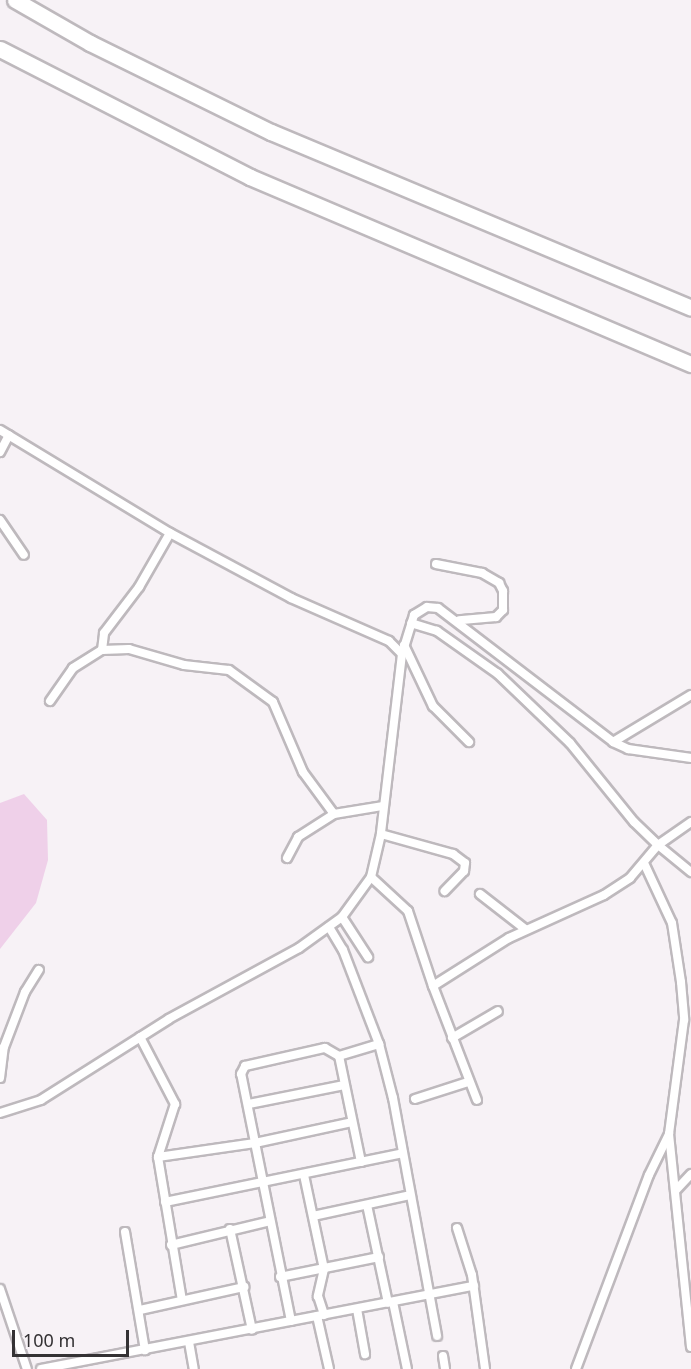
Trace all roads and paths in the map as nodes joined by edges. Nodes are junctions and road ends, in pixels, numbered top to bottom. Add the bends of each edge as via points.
1 (15, 0) edge
2 (0, 49) edge
3 (691, 308) edge
4 (691, 364) edge
5 (0, 430) edge
6 (9, 435) junction
7 (0, 452) edge
8 (0, 520) edge
9 (170, 533) junction
10 (24, 555) dead end
11 (436, 564) dead end
12 (459, 621) junction
13 (411, 623) junction
14 (102, 650) junction
15 (403, 650) junction
16 (691, 695) edge
17 (50, 700) dead end
18 (469, 742) dead end
19 (613, 742) junction
20 (691, 758) edge
21 (383, 807) junction
22 (334, 814) junction
23 (691, 822) edge
24 (381, 834) junction
25 (658, 845) junction
26 (287, 858) dead end
27 (644, 863) junction
28 (691, 872) edge
29 (371, 877) junction
30 (445, 891) dead end
31 (480, 894) dead end
32 (342, 917) junction
33 (329, 927) junction
34 (525, 929) junction
35 (368, 957) dead end
36 (39, 970) dead end
37 (433, 986) junction
38 (498, 1011) dead end
39 (140, 1037) junction
40 (452, 1038) junction
41 (378, 1044) junction
42 (339, 1056) junction
43 (0, 1078) edge
44 (468, 1082) junction
45 (344, 1085) junction
46 (415, 1100) dead end
47 (477, 1100) dead end
48 (249, 1104) junction
49 (0, 1113) edge
50 (352, 1122) junction
51 (669, 1134) junction
52 (255, 1143) junction
53 (403, 1153) junction
54 (158, 1157) junction
55 (361, 1162) junction
56 (691, 1174) edge
57 (304, 1175) junction
58 (262, 1182) junction
59 (676, 1190) junction
60 (410, 1195) junction
61 (165, 1202) junction
62 (367, 1205) junction
63 (313, 1216) junction
64 (270, 1221) junction
65 (457, 1228) dead end
66 (230, 1229) junction
67 (125, 1232) dead end
68 (171, 1245) junction
69 (379, 1257) junction
70 (324, 1269) junction
71 (280, 1277) junction
72 (474, 1286) junction
73 (244, 1287) junction
74 (0, 1289) edge
75 (427, 1295) junction
76 (182, 1300) junction
77 (390, 1302) junction
78 (357, 1309) junction
79 (140, 1310) junction
80 (320, 1316) junction
81 (291, 1322) junction
82 (252, 1330) junction
83 (437, 1336) dead end
84 (189, 1342) junction
85 (691, 1347) edge
86 (145, 1350) junction
87 (365, 1354) dead end
88 (443, 1356) dead end
89 (65, 1367) edge
90 (27, 1369) edge
91 (41, 1369) edge
92 (194, 1369) edge
93 (329, 1369) edge
94 (407, 1369) edge
95 (445, 1369) edge
96 (485, 1369) edge
97 (576, 1369) edge

1 - 3 highway via 90,43 271,132
2 - 4 highway via 250,177
5 - 6 street
6 - 7 street
6 - 9 street
8 - 10 street
9 - 14 street via 139,587 104,633
9 - 15 street via 291,598
11 - 12 street via 482,573 499,583 503,591 503,610 496,617
12 - 13 street via 438,608 427,608 414,615
12 - 19 street
13 - 15 street
13 - 25 street via 438,631 498,674 570,743 634,822
14 - 17 street via 73,668
14 - 22 street via 129,649 184,665 219,667 264,693 276,708 303,772
15 - 18 street via 433,706
15 - 21 street
16 - 19 street
19 - 20 street via 628,749
21 - 22 street
21 - 24 street
22 - 26 street via 298,837
23 - 25 street
24 - 29 street
24 - 30 street via 453,854 465,863 464,871
25 - 27 street
25 - 28 street
27 - 34 street via 630,878 594,901
27 - 51 street via 672,923 681,982 682,1039
29 - 32 street
29 - 37 street via 408,911
31 - 34 street
32 - 33 street
32 - 35 street
33 - 39 street via 299,948
33 - 41 street via 343,950
34 - 37 street
36 - 43 street via 11,1027
37 - 40 street
38 - 40 street
39 - 49 street via 41,1100
39 - 54 street via 175,1104
40 - 44 street
41 - 42 street
41 - 53 street
42 - 45 street
42 - 48 street via 325,1048 245,1066 241,1074
44 - 46 street
44 - 47 street
45 - 48 street
45 - 50 street
48 - 52 street
50 - 52 street
50 - 55 street
51 - 59 street
51 - 97 street via 649,1175
52 - 54 street
52 - 58 street
53 - 55 street
53 - 60 street
54 - 61 street
55 - 57 street
56 - 59 street
57 - 58 street
57 - 63 street
58 - 61 street
58 - 64 street
59 - 85 street
60 - 62 street
60 - 75 street
61 - 68 street
62 - 63 street
62 - 69 street
63 - 70 street
64 - 66 street
64 - 71 street
65 - 72 street
66 - 68 street
66 - 73 street
67 - 79 street
68 - 76 street
69 - 70 street
69 - 77 street
70 - 71 street
70 - 80 street via 318,1296
71 - 81 street
72 - 75 street
72 - 96 street
73 - 76 street
73 - 82 street
74 - 90 street
75 - 77 street
75 - 83 street
76 - 79 street
77 - 78 street
77 - 94 street
78 - 80 street
78 - 87 street
79 - 86 street
80 - 81 street
80 - 93 street
81 - 82 street
82 - 84 street
84 - 86 street
84 - 92 street
86 - 89 street
88 - 95 street
89 - 91 street

